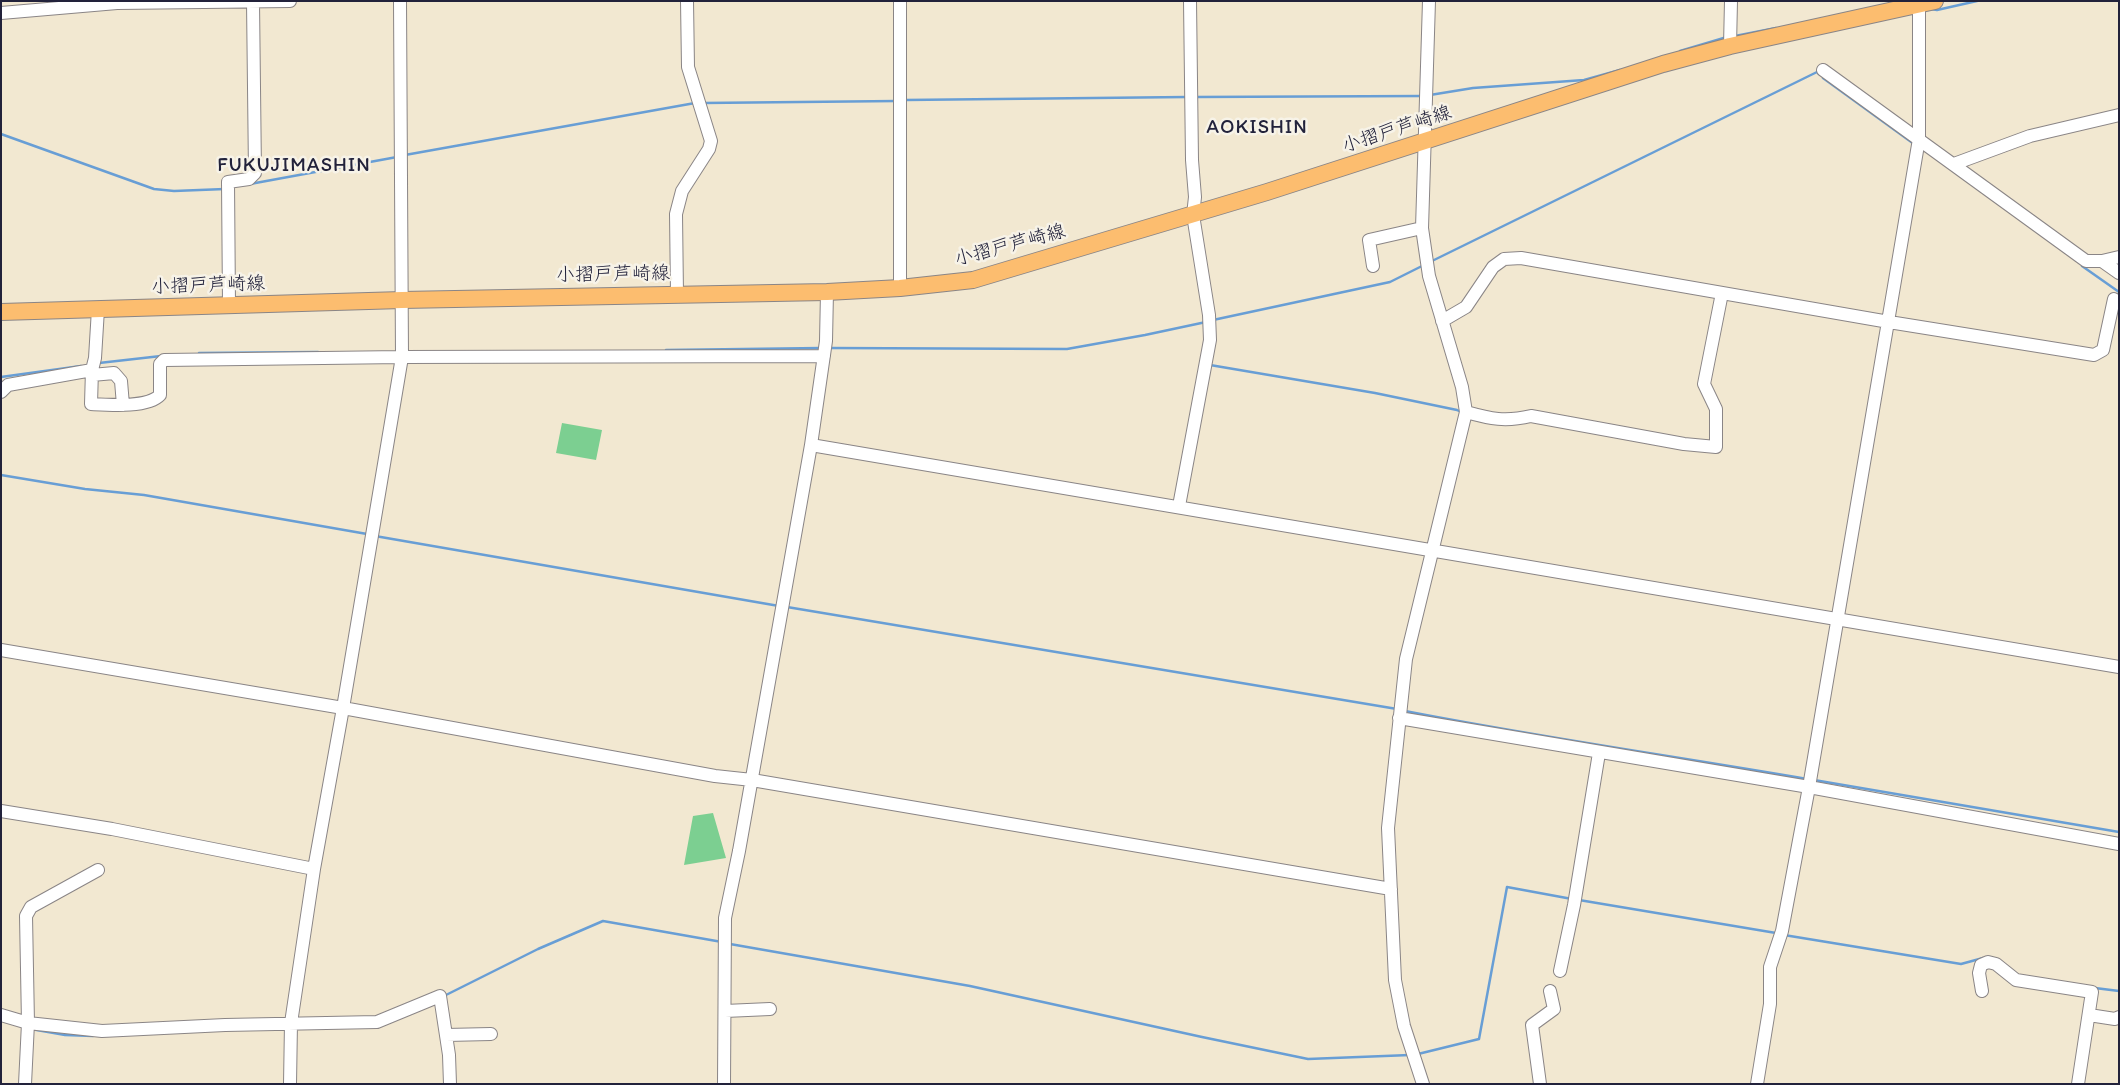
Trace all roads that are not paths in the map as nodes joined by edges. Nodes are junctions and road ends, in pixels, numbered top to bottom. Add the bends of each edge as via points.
1 (290, 1) edge
2 (400, 1) edge
3 (687, 1) edge
4 (900, 1) edge
5 (1190, 1) edge
6 (1428, 1) edge
7 (1731, 1) edge
8 (1935, 1) edge
9 (252, 2) edge
10 (1918, 5) junction
11 (1, 12) edge
12 (1730, 46) junction
13 (1824, 70) dead end
14 (2119, 115) edge
15 (1919, 140) junction
16 (1425, 142) junction
17 (1954, 164) junction
18 (1193, 214) junction
19 (1422, 228) junction
20 (2119, 257) edge
21 (2102, 261) junction
22 (1373, 266) dead end
23 (2119, 273) edge
24 (900, 288) junction
25 (827, 292) junction
26 (1722, 293) junction
27 (677, 294) junction
28 (402, 300) junction
29 (2114, 300) dead end
30 (228, 305) junction
31 (98, 309) junction
32 (1, 312) edge
33 (1442, 321) junction
34 (1889, 322) junction
35 (824, 356) junction
36 (402, 357) junction
37 (92, 373) junction
38 (1, 392) edge
39 (123, 405) junction
40 (1466, 412) junction
41 (811, 445) junction
42 (1179, 506) junction
43 (1433, 551) junction
44 (1837, 619) junction
45 (1, 650) edge
46 (2119, 667) edge
47 (343, 708) junction
48 (1399, 718) junction
49 (1599, 753) junction
50 (752, 780) junction
51 (1809, 787) junction
52 (1, 811) edge
53 (2119, 844) edge
54 (314, 869) junction
55 (98, 870) dead end
56 (1391, 889) junction
57 (1560, 971) dead end
58 (1550, 991) dead end
59 (1982, 991) dead end
60 (770, 1009) dead end
61 (725, 1010) junction
62 (1, 1015) edge
63 (2089, 1015) junction
64 (2119, 1017) edge
65 (28, 1024) junction
66 (290, 1024) junction
67 (491, 1034) dead end
68 (446, 1036) junction
69 (25, 1084) edge
70 (290, 1084) edge
71 (450, 1084) edge
72 (724, 1084) edge
73 (1423, 1084) edge
74 (1540, 1084) edge
75 (1757, 1084) edge
76 (2078, 1084) edge

1 - 9 street
2 - 28 street
3 - 27 street via 688,67 711,141 682,191 676,214
4 - 24 street
5 - 18 street
6 - 16 street
7 - 12 street
8 - 10 main road, 小摺戸芦崎線
9 - 11 street via 117,3
9 - 30 street via 255,173 249,179 228,182
10 - 12 main road, 小摺戸芦崎線
10 - 15 street
12 - 16 main road, 小摺戸芦崎線 via 1663,64
13 - 15 street
14 - 17 street via 2030,136
15 - 17 street
15 - 34 street
16 - 18 main road, 小摺戸芦崎線
16 - 19 street
17 - 21 street via 2086,261
18 - 24 main road, 小摺戸芦崎線 via 973,280
18 - 42 street via 1210,340
19 - 22 street via 1368,240
19 - 33 street via 1429,276
20 - 21 street
21 - 23 street
24 - 25 main road, 小摺戸芦崎線
25 - 27 main road, 小摺戸芦崎線
25 - 35 street
26 - 33 street via 1521,258 1504,259 1494,267 1466,307
26 - 34 street
26 - 40 street via 1704,384 1716,409 1716,447 1531,416 1496,420
27 - 28 main road, 小摺戸芦崎線
28 - 30 main road, 小摺戸芦崎線
28 - 36 street
29 - 34 street via 2103,350 2094,355
30 - 31 main road, 小摺戸芦崎線
31 - 32 main road, 小摺戸芦崎線
31 - 37 street
33 - 40 street via 1462,387
34 - 44 street
35 - 36 street
35 - 41 street
36 - 39 street via 164,360 160,364 160,395 156,400
36 - 47 street
37 - 38 street via 8,386
37 - 39 street via 114,373 121,381
37 - 39 street via 91,404
40 - 43 street
41 - 42 street
41 - 50 street
42 - 43 street
43 - 44 street
43 - 48 street via 1406,659
44 - 46 street
44 - 51 street
45 - 47 street
47 - 50 street
47 - 54 street
48 - 49 street
48 - 56 street via 1388,828
49 - 51 street
49 - 57 street
50 - 56 street
50 - 61 street via 725,918
51 - 53 street
51 - 75 street via 1782,932 1770,967 1770,1004
52 - 54 street via 112,829
54 - 66 street
55 - 65 street via 31,907 26,916
56 - 73 street via 1395,980 1404,1026
58 - 74 street via 1554,1009 1532,1024
59 - 63 street via 1979,973 1981,965 1988,962 1996,964 2016,980 2092,992
60 - 61 street
61 - 72 street
62 - 65 street
63 - 64 street
63 - 76 street
65 - 66 street via 102,1031
65 - 69 street
66 - 68 street via 377,1022 440,996
66 - 70 street
67 - 68 street
68 - 71 street

